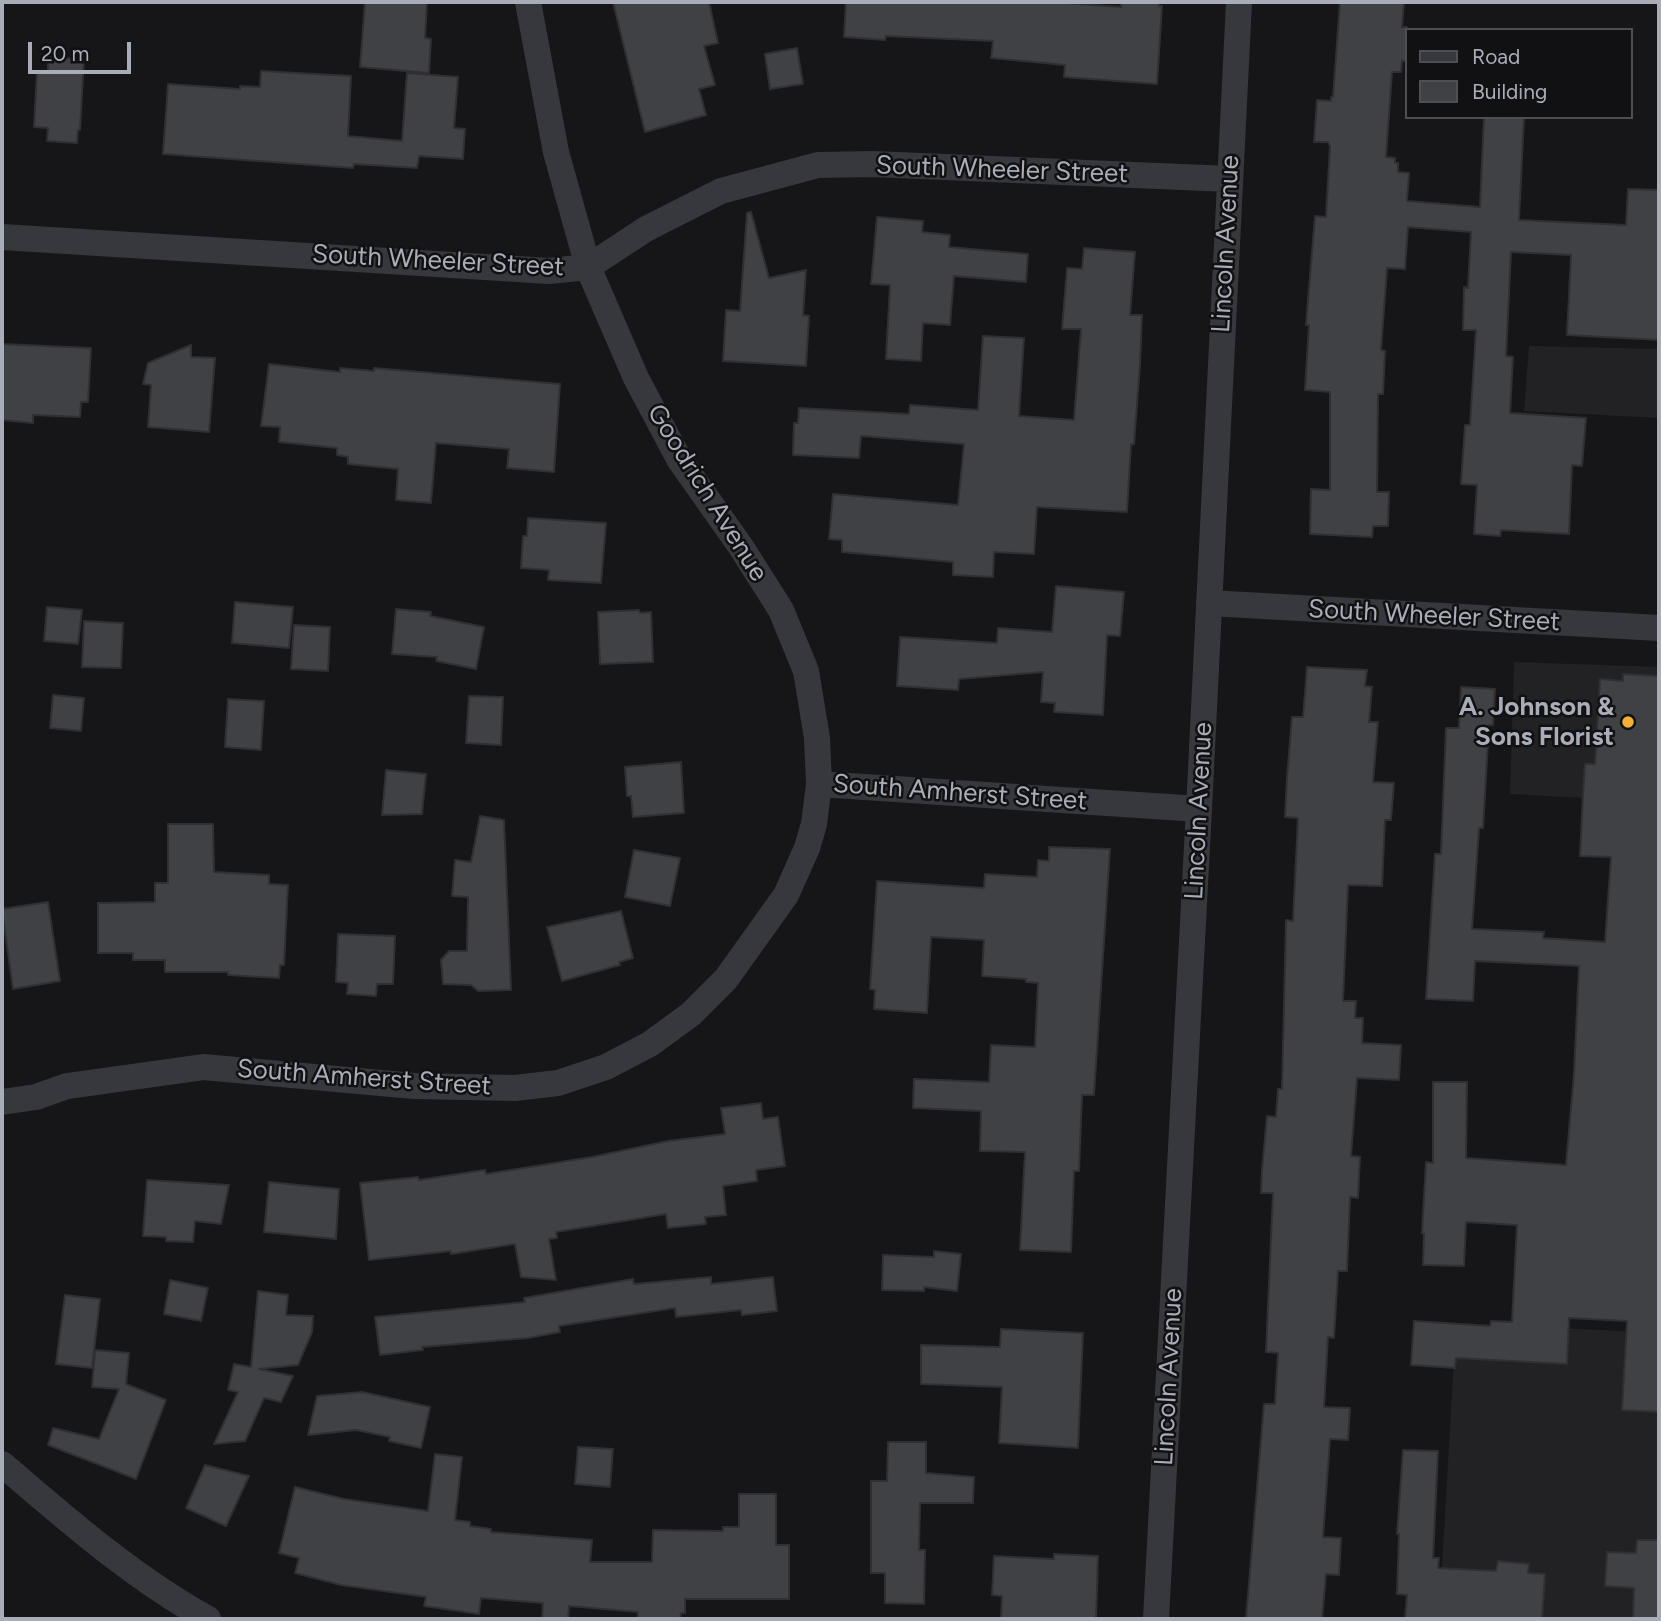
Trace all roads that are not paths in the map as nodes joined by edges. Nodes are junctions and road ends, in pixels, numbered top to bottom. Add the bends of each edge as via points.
1 (528, 2) edge
2 (1239, 2) edge
3 (1229, 179) junction
4 (2, 237) edge
5 (588, 267) junction
6 (1209, 603) junction
7 (1659, 628) edge
8 (819, 784) junction
9 (1199, 808) junction
10 (2, 1102) edge
11 (2, 1464) edge
12 (208, 1619) edge
13 (1156, 1619) edge

1 - 5 street, Goodrich Avenue via 556,152
2 - 3 street, Lincoln Avenue
3 - 5 street, South Wheeler Street via 873,163 818,165 721,191 646,229
3 - 6 street, Lincoln Avenue
4 - 5 street, South Wheeler Street via 549,271
5 - 8 street, Goodrich Avenue via 636,378 679,459 780,610 806,671
6 - 7 street, South Wheeler Street
6 - 9 street, Lincoln Avenue
8 - 9 street, South Amherst Street
8 - 10 street, South Amherst Street via 807,848 786,895 726,979 660,1037 606,1067 558,1083 515,1088 414,1086 203,1067 67,1086
9 - 13 street, Lincoln Avenue
11 - 12 street via 108,1554

